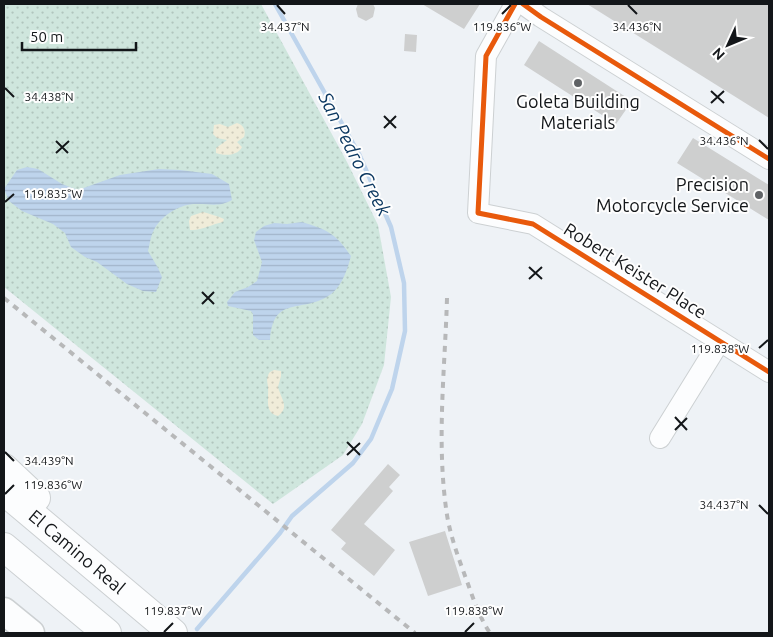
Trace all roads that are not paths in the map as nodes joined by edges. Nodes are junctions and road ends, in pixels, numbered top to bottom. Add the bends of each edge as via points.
1 (515, 4) edge
2 (523, 4) edge
3 (769, 159) edge
4 (720, 341) junction
5 (769, 372) edge
6 (660, 438) dead end
7 (4, 468) edge
8 (4, 491) edge
9 (4, 548) edge
10 (95, 567) junction
11 (4, 611) edge
12 (165, 627) edge
13 (30, 633) edge
14 (107, 633) edge

1 - 4 street, Robert Keister Place via 486,56 478,213 533,224
2 - 3 street
4 - 5 street, Robert Keister Place
4 - 6 street
7 - 10 highway via 57,518
8 - 10 highway, El Camino Real
9 - 14 highway
10 - 12 highway, El Camino Real
11 - 13 main road

